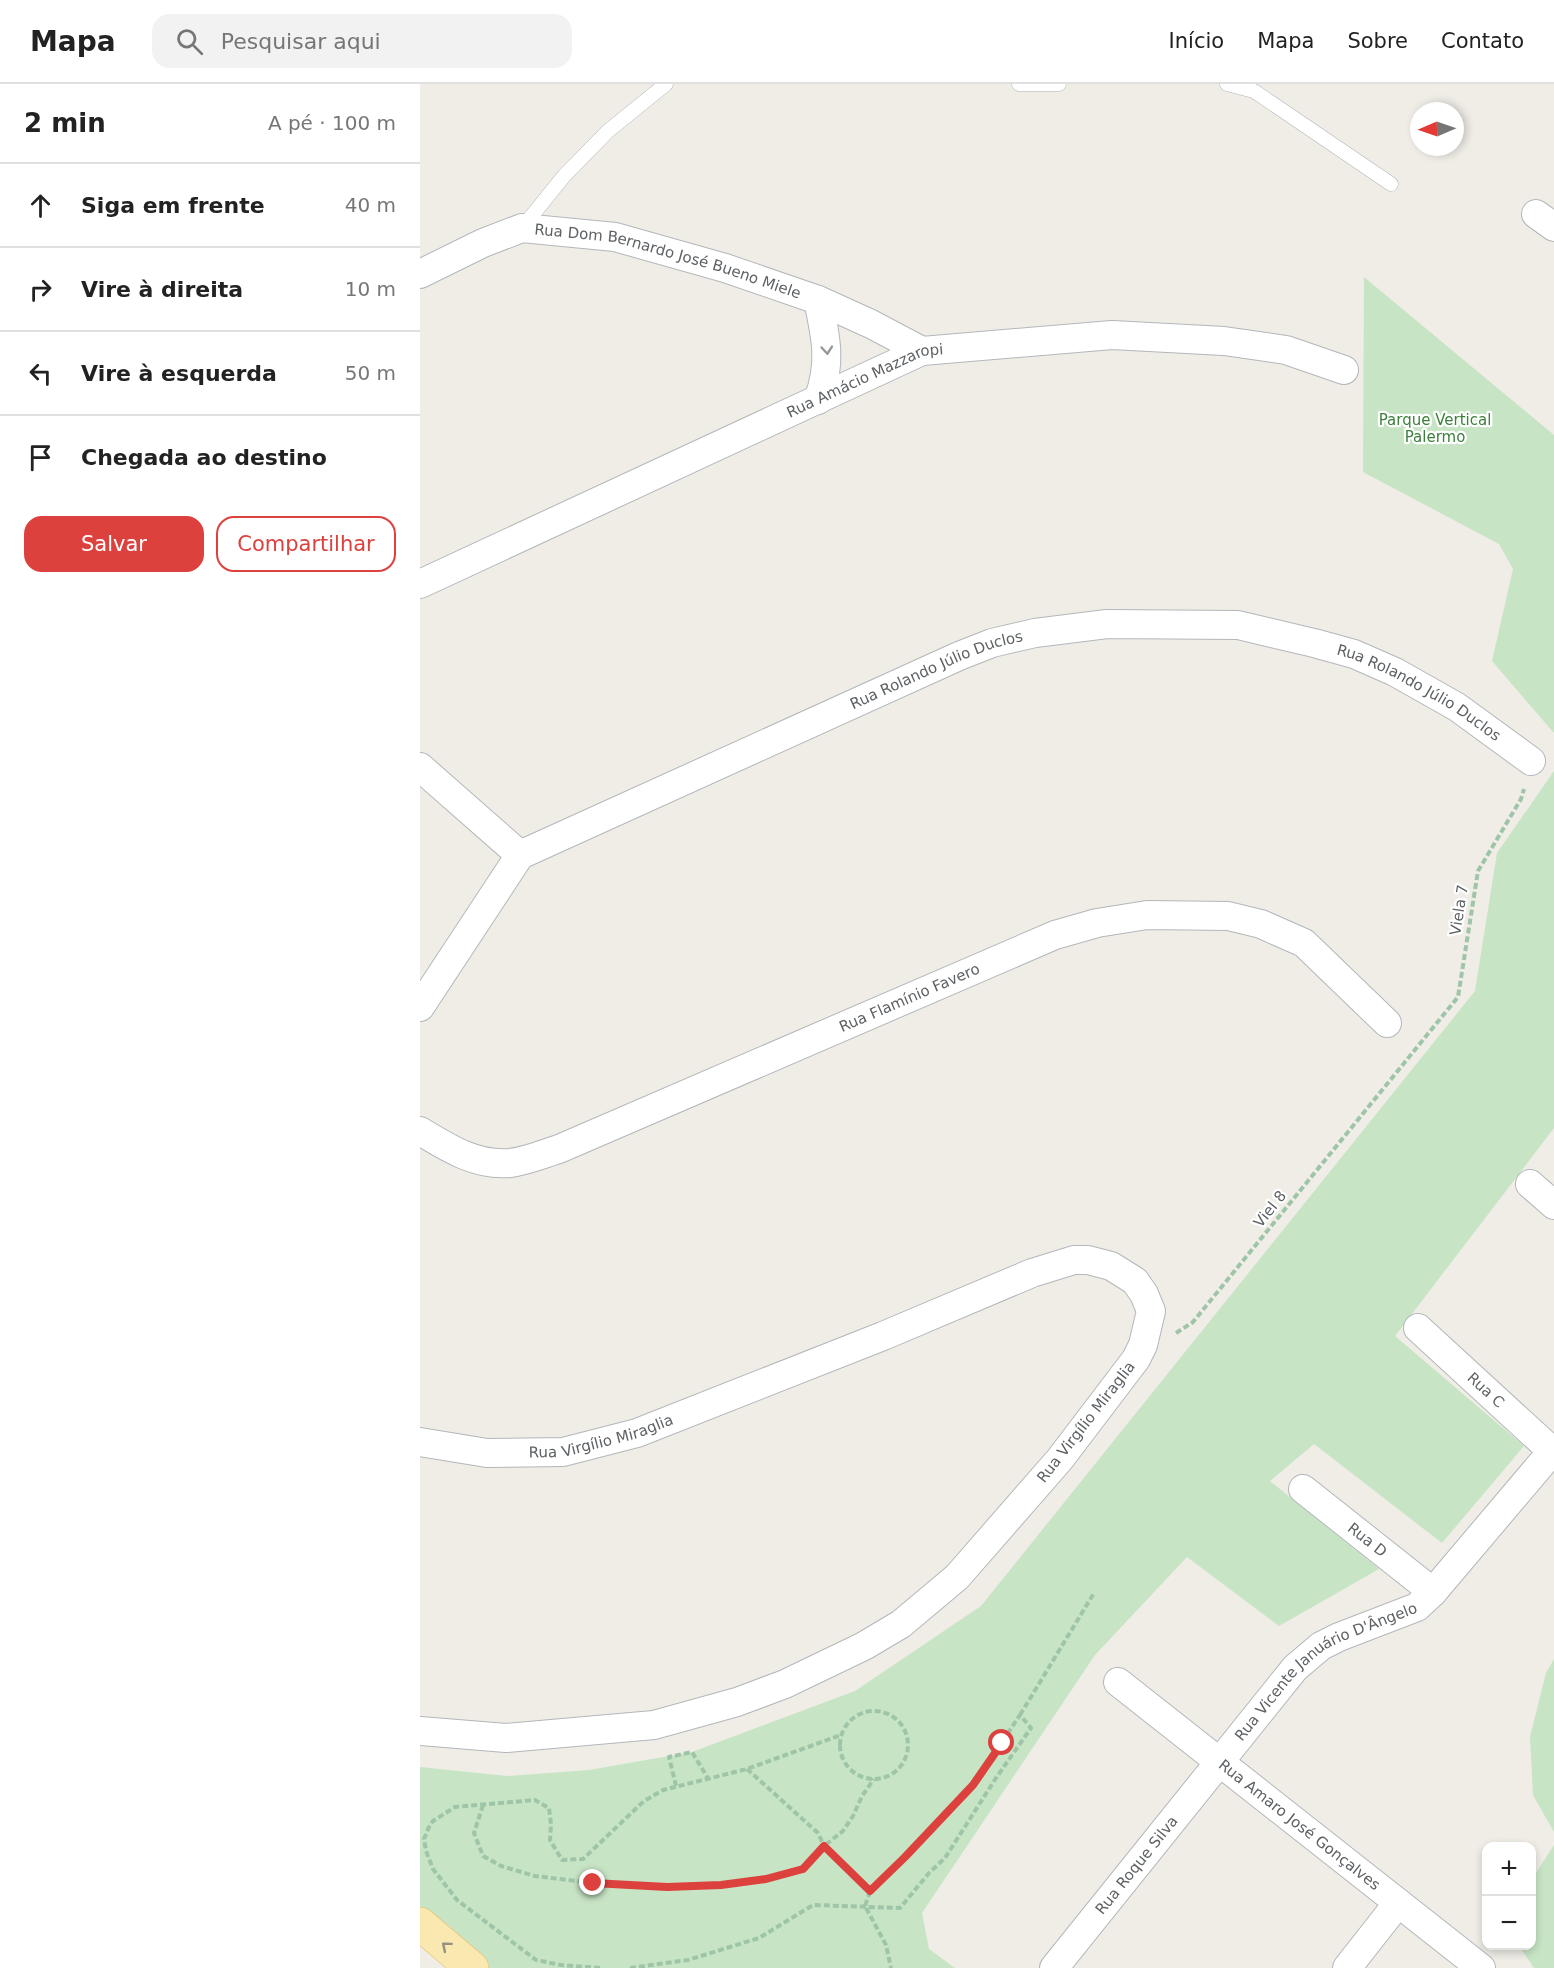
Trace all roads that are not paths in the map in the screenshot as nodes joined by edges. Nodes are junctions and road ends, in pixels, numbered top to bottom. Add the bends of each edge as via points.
1 (666, 84) edge
2 (1019, 84) edge
3 (1059, 84) edge
4 (1227, 84) edge
5 (1391, 184) dead end
6 (522, 228) junction
7 (420, 274) edge
8 (818, 300) junction
9 (922, 351) junction
10 (1344, 370) dead end
11 (818, 400) junction
12 (420, 584) edge
13 (1531, 761) road end
14 (420, 767) edge
15 (520, 855) junction
16 (420, 1007) edge
17 (1387, 1023) dead end
18 (420, 1131) edge
19 (1530, 1184) dead end
20 (1554, 1205) edge
21 (1418, 1328) dead end
22 (420, 1442) edge
23 (1553, 1450) edge
24 (1303, 1489) dead end
25 (1433, 1592) junction
26 (1118, 1682) dead end
27 (420, 1731) edge
28 (1219, 1761) junction
29 (1398, 1903) junction
30 (420, 1924) edge
31 (472, 1968) edge
32 (1054, 1968) edge
33 (1347, 1968) edge
34 (1481, 1968) edge

1 - 6 lane via 608,130
2 - 3 lane
4 - 5 lane via 1254,91
6 - 7 street, Rua Dom Bernardo José Bueno Miele
6 - 8 street, Rua Dom Bernardo José Bueno Miele via 615,237
8 - 9 street, Rua Dom Bernardo José Bueno Miele
8 -> 11 street, Rua Dom Bernardo José Bueno Miele via 828,358
9 - 10 street, Rua Amácio Mazzaropi via 1112,335 1224,341 1286,350
9 - 11 street, Rua Amácio Mazzaropi
11 - 12 street, Rua Amácio Mazzaropi
13 - 15 street, Rua Rolando Júlio Duclos via 1457,707 1354,654 1238,625 1107,624 992,643
14 - 15 street
15 - 16 street
17 - 18 street, Rua Flamínio Favero via 1304,943 1261,924 1228,916 1147,915 1055,934 590,1136 525,1160 509,1163 471,1158
19 - 20 street
21 - 23 street, Rua C
22 - 27 street, Rua Virgílio Miraglia via 487,1453 563,1452 637,1433 1032,1273 1074,1260 1111,1266 1135,1281 1151,1311 1136,1359 1060,1459 957,1577 901,1624 864,1646 775,1688 654,1725 506,1738
23 - 25 street, Rua Vicente Januário D'Ângelo
24 - 25 street, Rua D
25 - 28 street, Rua Vicente Januário D'Ângelo via 1417,1607 1339,1637 1312,1653
26 - 28 street, Rua Amaro José Gonçalves
28 - 29 street, Rua Amaro José Gonçalves
28 - 32 street, Rua Roque Silva
29 - 33 street
29 - 34 street, Rua Amaro José Gonçalves
31 -> 30 main road

